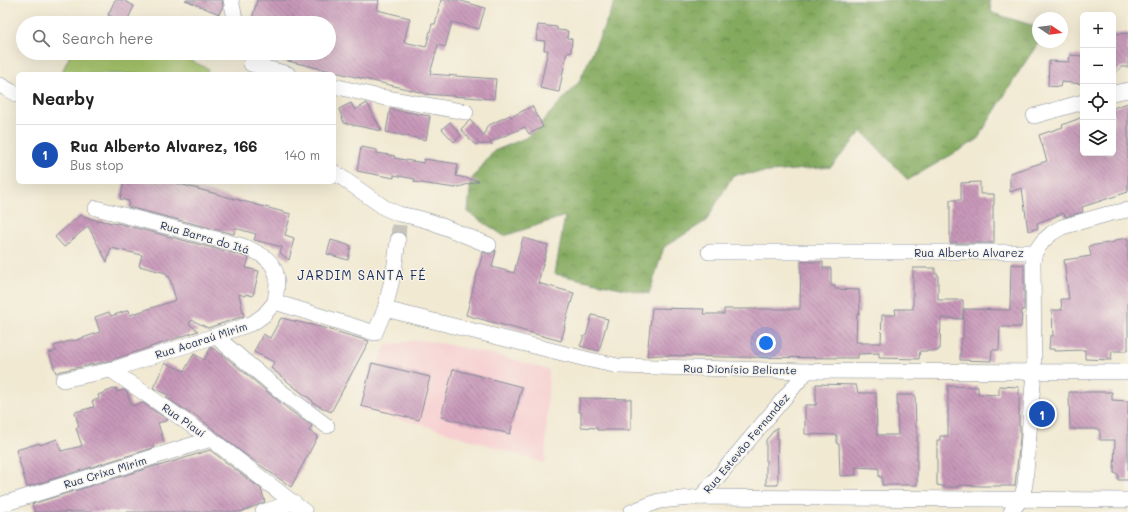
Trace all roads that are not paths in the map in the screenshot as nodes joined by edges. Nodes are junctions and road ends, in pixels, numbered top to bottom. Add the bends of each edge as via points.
1 (231, 0) edge
2 (234, 16) edge
3 (251, 64) edge
4 (281, 72) edge
5 (0, 85) edge
6 (336, 86) edge
7 (1128, 90) edge
8 (1116, 92) edge
9 (16, 94) edge
10 (1080, 103) edge
11 (466, 112) dead end
12 (1034, 116) dead end
13 (336, 173) edge
14 (96, 208) dead end
15 (1128, 210) edge
16 (398, 240) tunnel mouth
17 (489, 245) dead end
18 (709, 252) dead end
19 (1035, 252) junction
20 (275, 302) junction
21 (385, 309) junction
22 (215, 336) junction
23 (111, 370) junction
24 (807, 371) junction
25 (1034, 371) junction
26 (1128, 372) edge
27 (63, 380) dead end
28 (327, 426) dead end
29 (211, 439) junction
30 (701, 497) junction
31 (1021, 499) junction
32 (1128, 500) edge
33 (0, 505) edge
34 (299, 507) edge
35 (263, 512) edge
36 (631, 512) edge
37 (1011, 512) edge

1 - 2 street
3 - 4 street
5 - 9 street
6 - 11 street
7 - 8 street
10 - 12 street
13 - 17 street via 399,219 414,217 432,222
14 - 20 street, Rua Barra do Itá via 243,246 261,254 274,268 277,279
15 - 19 street via 1062,227 1043,241
16 - 21 street
18 - 19 street, Rua Alberto Alvarez
19 - 25 street, Rua Alberto Alvarez
20 - 21 street via 375,332
20 - 22 street, Rua Acaraú Mirim via 253,323
21 - 24 street, Rua Dionísio Beliante via 618,366
22 - 23 street, Rua Acaraú Mirim
22 - 28 street
23 - 27 street
23 - 29 street, Rua Piauí
24 - 25 street, Rua Dionísio Beliante
24 - 30 street, Rua Estevão Fernandez
25 - 26 street, Rua Dionísio Beliante
25 - 31 street, Rua Alberto Alvarez via 1025,485
29 - 33 street, Rua Crixa Mirim
29 - 34 street, Rua Piauí
30 - 31 street
30 - 36 street via 659,501
31 - 32 street
31 - 37 street, Rua Alberto Alvarez
34 - 35 street

